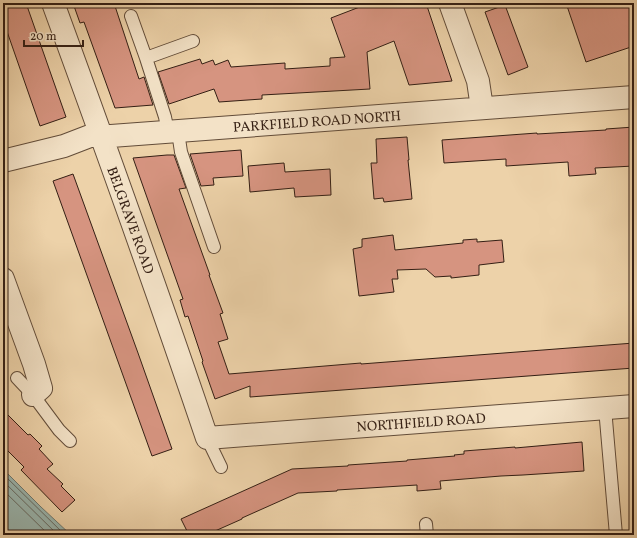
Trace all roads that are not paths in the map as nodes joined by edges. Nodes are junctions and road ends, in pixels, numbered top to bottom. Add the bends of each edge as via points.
1 (53, 3) edge
2 (450, 3) edge
3 (131, 16) dead end
4 (193, 41) dead end
5 (146, 58) junction
6 (634, 97) edge
7 (482, 108) junction
8 (173, 132) junction
9 (102, 136) junction
10 (3, 161) edge
11 (214, 247) dead end
12 (3, 279) edge
13 (18, 378) dead end
14 (33, 395) junction
15 (634, 406) edge
16 (605, 408) junction
17 (207, 438) junction
18 (70, 441) dead end
19 (221, 467) dead end
20 (616, 535) edge

1 - 9 street, BELGRAVE ROAD
2 - 7 street via 478,81
3 - 5 lane
4 - 5 lane
5 - 8 lane via 165,117
6 - 7 street, PARKFIELD ROAD NORTH
7 - 8 street, PARKFIELD ROAD NORTH
8 - 9 street, PARKFIELD ROAD NORTH
8 - 11 lane
9 - 10 street, PARKFIELD ROAD NORTH via 90,136 64,146
9 - 17 street, BELGRAVE ROAD
12 - 14 street via 41,388
13 - 14 lane
14 - 18 lane
15 - 16 street, NORTHFIELD ROAD
16 - 17 street, NORTHFIELD ROAD
16 - 20 lane
17 - 19 lane

